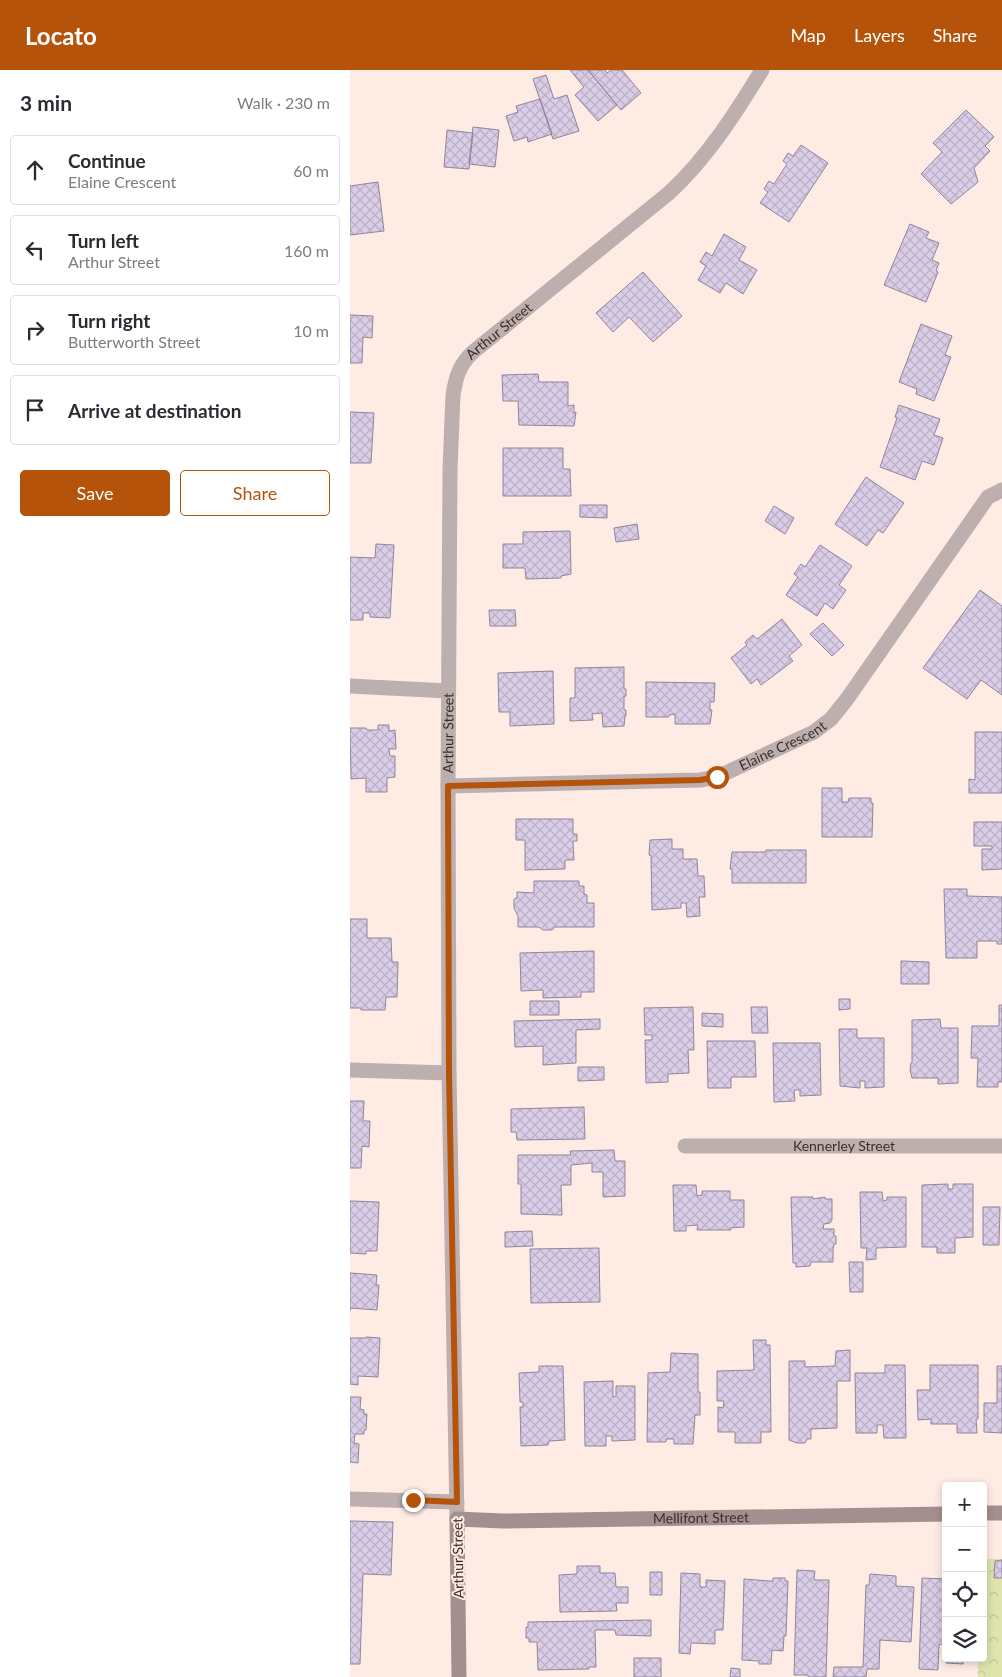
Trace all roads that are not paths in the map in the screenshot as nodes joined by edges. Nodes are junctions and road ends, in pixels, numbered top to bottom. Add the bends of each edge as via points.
1 (762, 70) edge
2 (1002, 490) edge
3 (350, 686) edge
4 (448, 691) junction
5 (448, 786) junction
6 (350, 1070) edge
7 (449, 1073) junction
8 (685, 1146) dead end
9 (1002, 1146) edge
10 (350, 1499) edge
11 (457, 1502) junction
12 (1002, 1513) edge
13 (942, 1514) edge
14 (987, 1514) edge
15 (457, 1519) junction
16 (459, 1677) edge

1 - 4 street, Arthur Street via 690,174 473,352 457,373 450,460
2 - 5 street, Elaine Crescent via 988,497 847,700 814,732 717,777 700,780
3 - 4 street
4 - 5 street, Arthur Street
5 - 7 street, Arthur Street
6 - 7 street
7 - 11 street, Arthur Street
8 - 9 street, Kennerley Street
10 - 11 street
11 - 15 street, Arthur Street
12 - 14 street
13 - 15 street, Mellifont Street
15 - 16 street, Arthur Street

